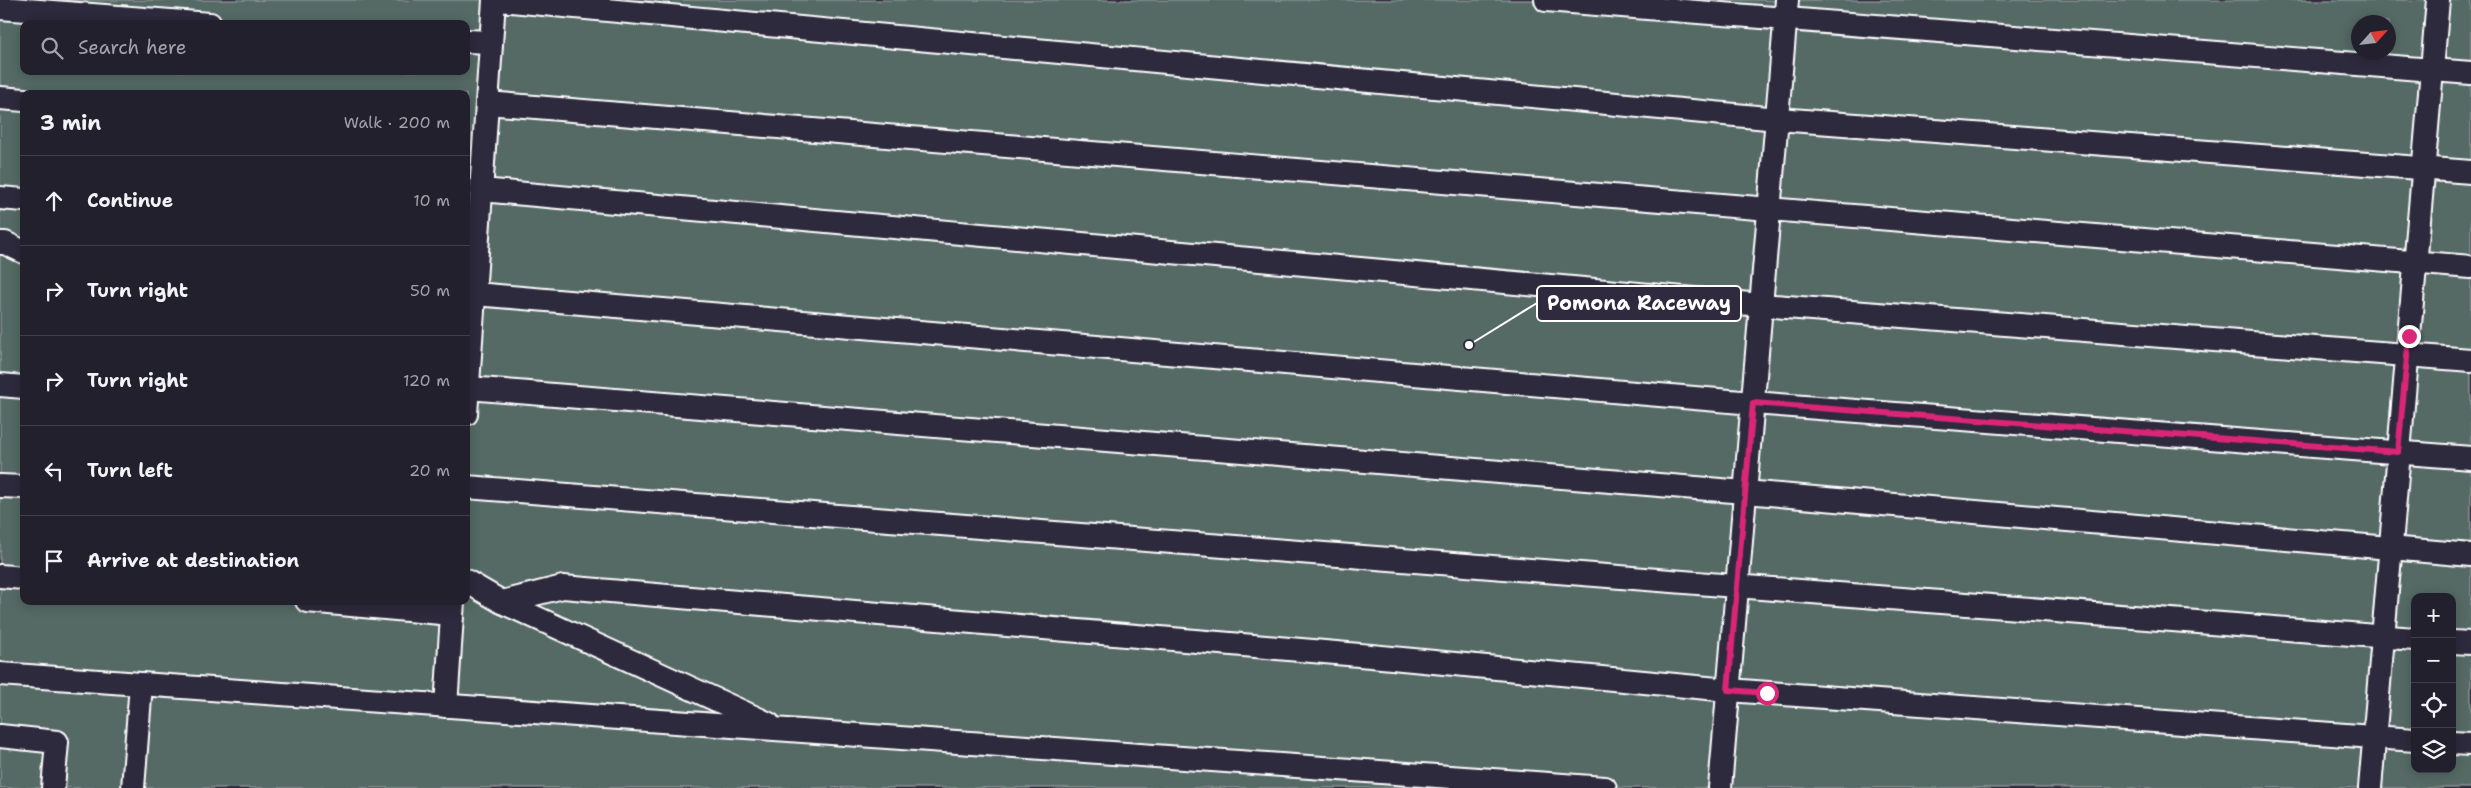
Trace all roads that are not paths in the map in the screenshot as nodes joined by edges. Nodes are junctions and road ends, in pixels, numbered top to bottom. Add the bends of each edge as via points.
1 (494, 0) edge
2 (499, 0) edge
3 (1546, 0) edge
4 (2438, 0) edge
5 (0, 8) edge
6 (1786, 10) edge
7 (158, 20) edge
8 (470, 40) edge
9 (491, 42) junction
10 (2432, 70) junction
11 (2471, 73) edge
12 (0, 98) edge
13 (20, 100) edge
14 (487, 102) junction
15 (1778, 119) junction
16 (476, 139) edge
17 (2424, 168) junction
18 (2471, 172) edge
19 (481, 190) junction
20 (0, 198) edge
21 (20, 200) edge
22 (1770, 208) junction
23 (472, 237) edge
24 (0, 243) edge
25 (20, 250) edge
26 (2415, 263) junction
27 (2471, 268) edge
28 (475, 294) junction
29 (1761, 305) junction
30 (470, 320) edge
31 (2407, 355) junction
32 (2471, 360) edge
33 (0, 385) edge
34 (20, 387) edge
35 (470, 388) edge
36 (1753, 403) junction
37 (2398, 452) junction
38 (2471, 458) edge
39 (0, 486) edge
40 (20, 487) edge
41 (470, 487) edge
42 (1745, 492) junction
43 (2390, 549) junction
44 (2471, 555) edge
45 (0, 576) edge
46 (20, 578) edge
47 (470, 583) edge
48 (1737, 588) junction
49 (502, 602) junction
50 (390, 605) edge
51 (453, 608) edge
52 (2383, 636) junction
53 (2411, 639) edge
54 (2456, 642) edge
55 (2471, 643) edge
56 (0, 674) edge
57 (141, 684) junction
58 (1728, 690) junction
59 (446, 706) junction
60 (781, 730) junction
61 (0, 736) edge
62 (2374, 737) junction
63 (2411, 740) edge
64 (2456, 743) edge
65 (2471, 744) edge
66 (53, 788) edge
67 (133, 788) edge
68 (1605, 788) edge
69 (1720, 788) edge
70 (2370, 788) edge

1 - 9 lane
2 - 15 lane
3 - 6 lane
4 - 10 lane
5 - 7 lane
6 - 10 lane
6 - 15 lane
8 - 9 lane
9 - 14 lane
10 - 11 lane
10 - 17 lane
12 - 13 lane
14 - 16 lane
14 - 22 lane
15 - 17 lane
15 - 22 lane
16 - 19 lane
17 - 18 lane
17 - 26 lane
19 - 23 lane
19 - 29 lane
20 - 21 lane
22 - 26 lane
22 - 29 lane
23 - 28 lane
24 - 25 lane
26 - 27 lane
26 - 31 lane
28 - 30 lane
28 - 36 lane
29 - 31 lane
29 - 36 lane
31 - 32 lane
31 - 37 lane
33 - 34 lane
35 - 42 lane
36 - 37 lane
36 - 42 lane
37 - 38 lane
37 - 43 lane
39 - 40 lane
41 - 48 lane
42 - 43 lane
42 - 48 lane
43 - 44 lane
43 - 52 lane
45 - 46 lane
47 - 49 lane
48 - 52 lane
48 - 58 lane
49 - 58 lane via 563,587
49 - 60 lane
50 - 51 lane
51 - 59 lane
52 - 53 lane
52 - 62 lane
54 - 55 lane
56 - 57 lane
57 - 59 lane
57 - 67 lane
58 - 62 lane
58 - 69 lane
59 - 60 lane
60 - 68 lane
61 - 66 lane via 57,742
62 - 63 lane
62 - 70 lane
64 - 65 lane

